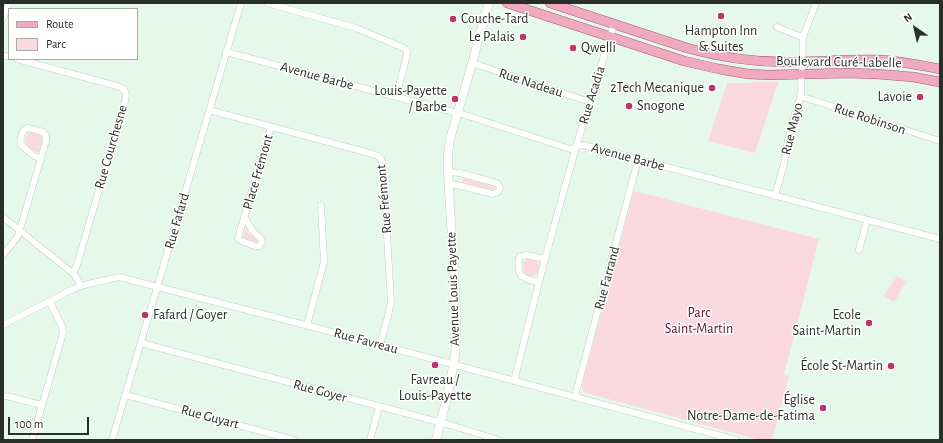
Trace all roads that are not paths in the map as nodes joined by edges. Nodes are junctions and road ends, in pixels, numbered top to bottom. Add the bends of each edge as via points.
1 (9, 3) edge
2 (241, 3) edge
3 (267, 3) edge
4 (488, 3) edge
5 (507, 3) edge
6 (550, 3) edge
7 (816, 3) edge
8 (3, 19) edge
9 (614, 24) junction
10 (777, 27) dead end
11 (611, 37) junction
12 (803, 37) junction
13 (226, 52) junction
14 (21, 60) edge
15 (802, 62) junction
16 (472, 63) junction
17 (940, 69) edge
18 (801, 75) junction
19 (940, 82) edge
20 (800, 96) junction
21 (396, 97) junction
22 (590, 102) junction
23 (210, 110) junction
24 (457, 114) junction
25 (271, 127) junction
26 (940, 141) edge
27 (576, 147) junction
28 (41, 158) junction
29 (638, 160) junction
30 (448, 172) junction
31 (449, 184) junction
32 (776, 196) junction
33 (321, 205) dead end
34 (3, 217) edge
35 (245, 218) junction
36 (867, 220) junction
37 (20, 230) junction
38 (940, 239) edge
39 (859, 250) dead end
40 (3, 255) edge
41 (545, 259) junction
42 (73, 273) junction
43 (540, 282) junction
44 (81, 286) junction
45 (157, 286) junction
46 (50, 301) junction
47 (3, 325) edge
48 (307, 325) junction
49 (141, 343) junction
50 (380, 345) junction
51 (453, 364) junction
52 (514, 381) junction
53 (126, 394) junction
54 (3, 396) edge
55 (575, 396) junction
56 (42, 405) junction
57 (380, 407) junction
58 (440, 423) junction
59 (713, 437) edge
60 (32, 440) edge
61 (112, 440) edge
62 (294, 440) edge
63 (370, 440) edge
64 (436, 440) edge
65 (499, 440) edge
66 (736, 440) edge

1 - 8 street
2 - 13 street, Rue Fafard
3 - 21 street via 356,28 404,48 407,57
4 - 16 street, Avenue Louis Payette
5 - 11 main road, Boulevard Curé-Labelle
6 - 9 main road, Boulevard Curé-Labelle
7 - 12 street, Rue Mayo
9 - 11 street, Rue Acadia
9 - 15 main road, Boulevard Curé-Labelle via 714,55 763,61
10 - 12 street
11 - 18 main road, Boulevard Curé-Labelle via 713,68 758,75
11 - 22 street, Rue Acadia
12 - 15 street, Rue Mayo
13 - 21 street, Avenue Barbe
13 - 23 street, Rue Fafard
14 - 42 street, Rue Courchesne via 122,87 126,92
15 - 17 main road, Boulevard Curé-Labelle via 881,60
15 - 18 street, Rue Mayo
16 - 22 street, Rue Nadeau
16 - 24 street, Avenue Louis Payette
18 - 19 main road, Boulevard Curé-Labelle via 877,74
18 - 20 street, Rue Mayo
20 - 26 street, Rue Robinson
20 - 32 street, Rue Mayo
21 - 24 street, Avenue Barbe
22 - 27 street, Rue Acadia
23 - 25 street, Rue Frémont
23 - 45 street, Rue Fafard
24 - 27 street, Avenue Barbe via 570,150
24 - 30 street, Avenue Louis Payette via 448,148
25 - 35 street, Place Frémont
25 - 50 street, Rue Frémont via 373,154 382,159 391,301
27 - 29 street, Avenue Barbe via 583,145
27 - 41 street, Rue Acadia
28 - 28 street via 46,136 43,132 26,128 21,145 34,156
28 - 37 street
29 - 32 street, Avenue Barbe
29 - 55 street, Rue Farrand
30 - 31 street, Avenue Louis Payette
30 - 31 street via 490,181 498,184 500,188 493,194
31 - 51 street, Avenue Louis Payette via 456,311
32 - 36 street, Avenue Barbe
33 - 48 street via 324,262
34 - 37 street
35 - 35 street, Place Frémont via 239,240 259,246 261,239
36 - 38 street, Avenue Barbe
36 - 39 street
37 - 40 street
37 - 42 street
41 - 43 street, Rue Acadia
41 - 43 street via 527,254 519,258 521,276
42 - 44 street
43 - 52 street, Rue Acadia
44 - 45 street, Rue Favreau via 119,277
44 - 46 street, Rue Favreau
45 - 48 street, Rue Favreau
45 - 49 street, Rue Fafard
46 - 47 street, Rue Favreau
46 - 56 street via 63,333
48 - 50 street, Rue Favreau
49 - 53 street, Rue Fafard
49 - 57 street, Rue Goyer
50 - 51 street, Rue Favreau
51 - 52 street, Rue Favreau
51 - 58 street, Avenue Louis Payette
52 - 55 street, Rue Favreau
53 - 61 street, Rue Fafard
53 - 62 street, Rue Guyart
54 - 56 street
55 - 59 street, Rue Favreau
56 - 60 street
57 - 58 street, Rue Goyer
57 - 63 street
58 - 64 street, Avenue Louis Payette
58 - 65 street, Rue Goyer
59 - 66 street, Rue Favreau

